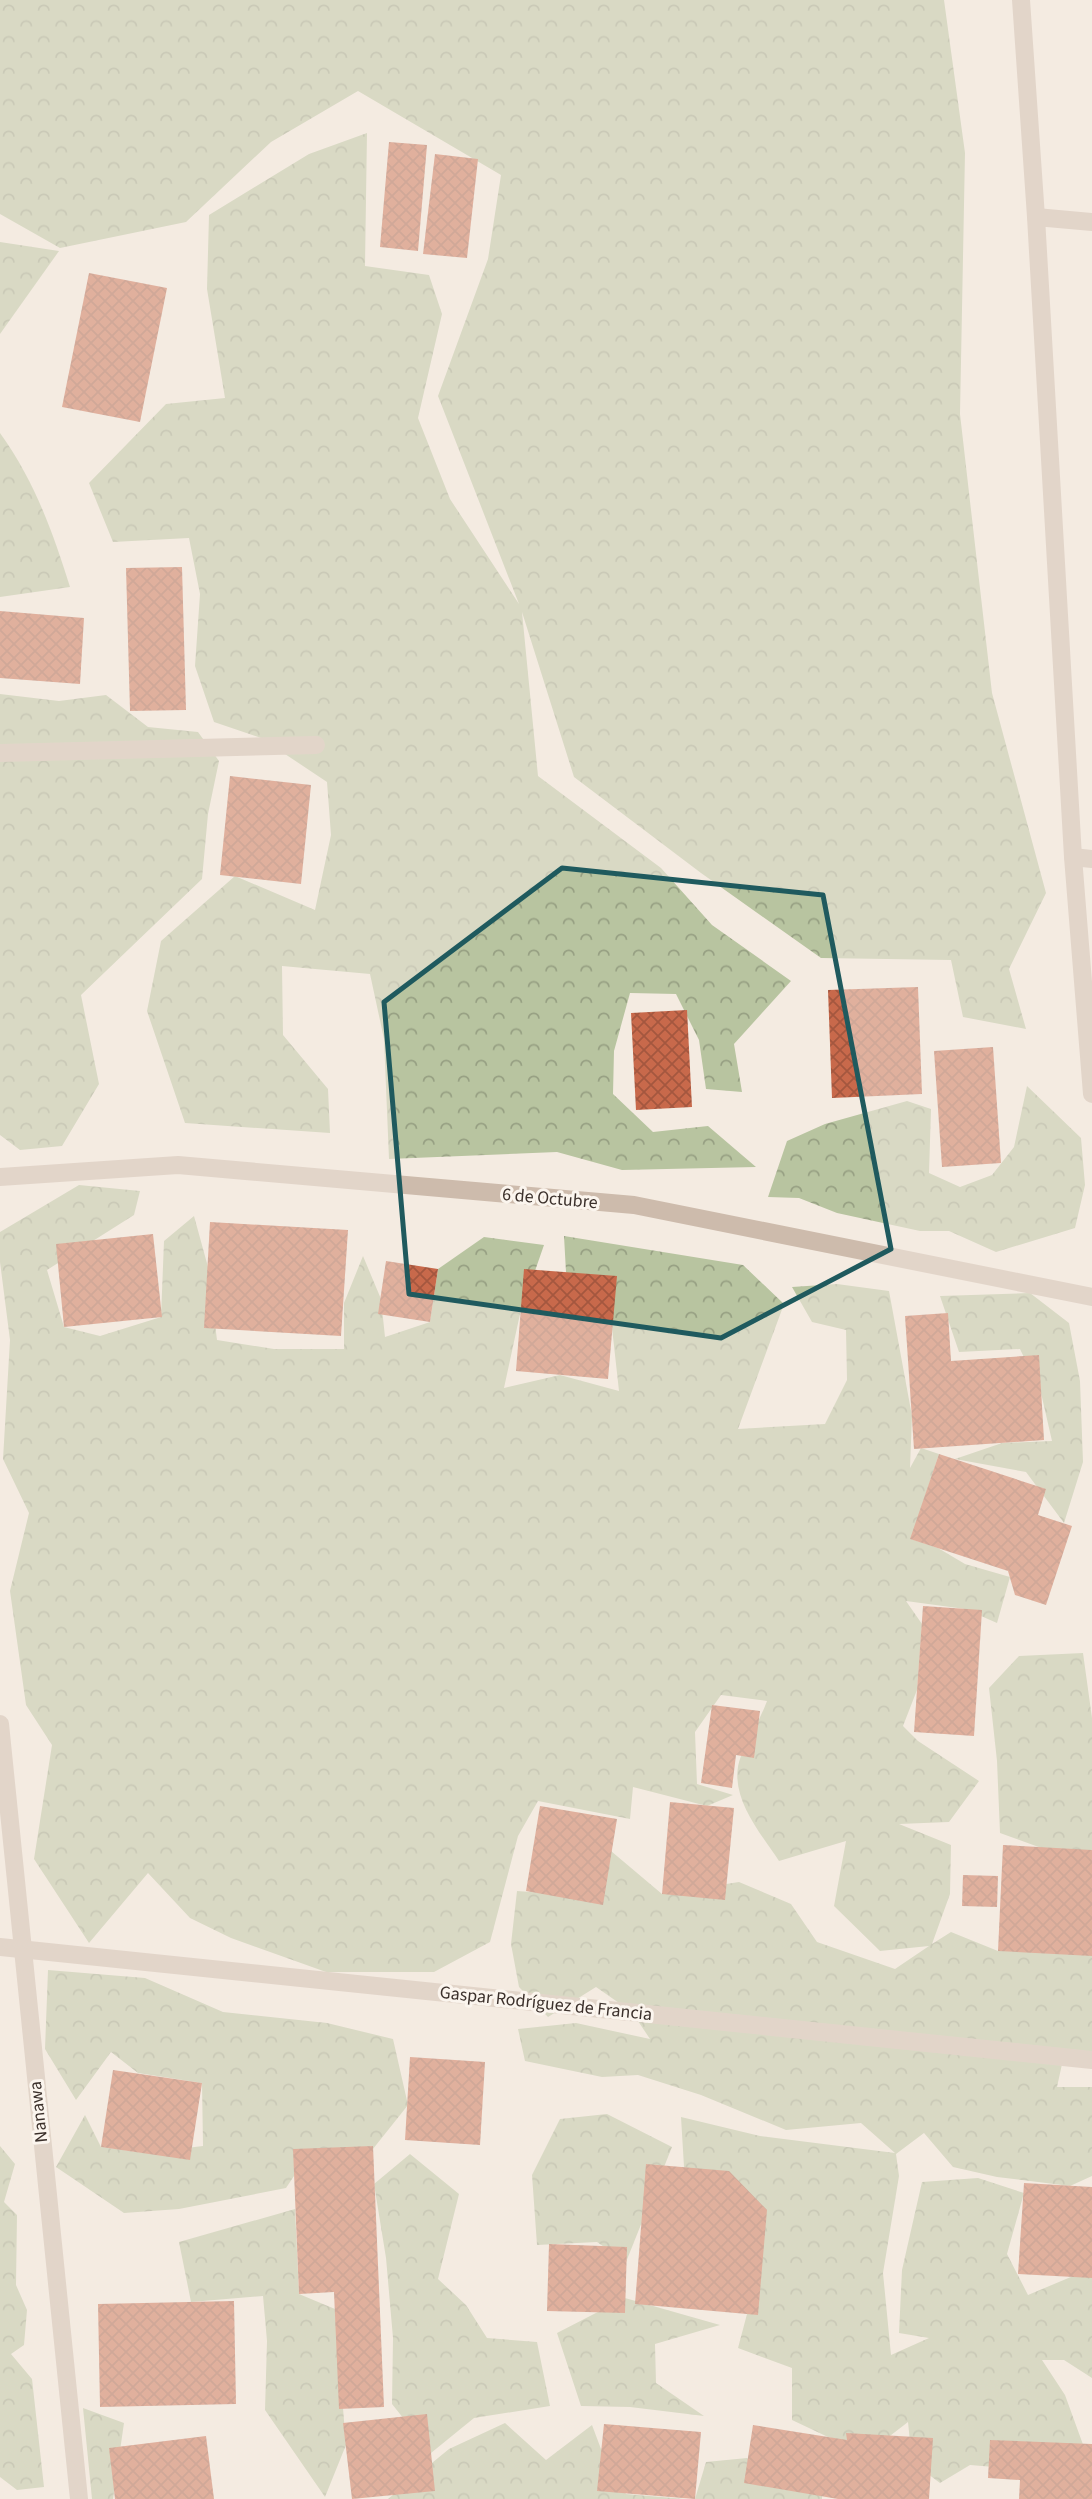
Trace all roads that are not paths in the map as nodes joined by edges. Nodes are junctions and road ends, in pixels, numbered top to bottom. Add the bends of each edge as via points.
1 (1021, 0) edge
2 (1036, 217) junction
3 (1092, 222) edge
4 (316, 745) dead end
5 (0, 753) edge
6 (1073, 857) junction
7 (1092, 859) edge
8 (1092, 1094) edge
9 (0, 1177) edge
10 (1092, 1297) edge
11 (0, 1724) edge
12 (0, 1947) edge
13 (20, 1947) junction
14 (1092, 2060) edge
15 (79, 2499) edge

1 - 2 street
2 - 3 street
2 - 6 street
4 - 5 street
6 - 7 street
6 - 8 street
9 - 10 street, 6 de Octubre via 178,1165 634,1205
11 - 13 street, Nanawa
12 - 13 street, Gaspar Rodríguez de Francia
13 - 14 street, Gaspar Rodríguez de Francia
13 - 15 street, Nanawa

